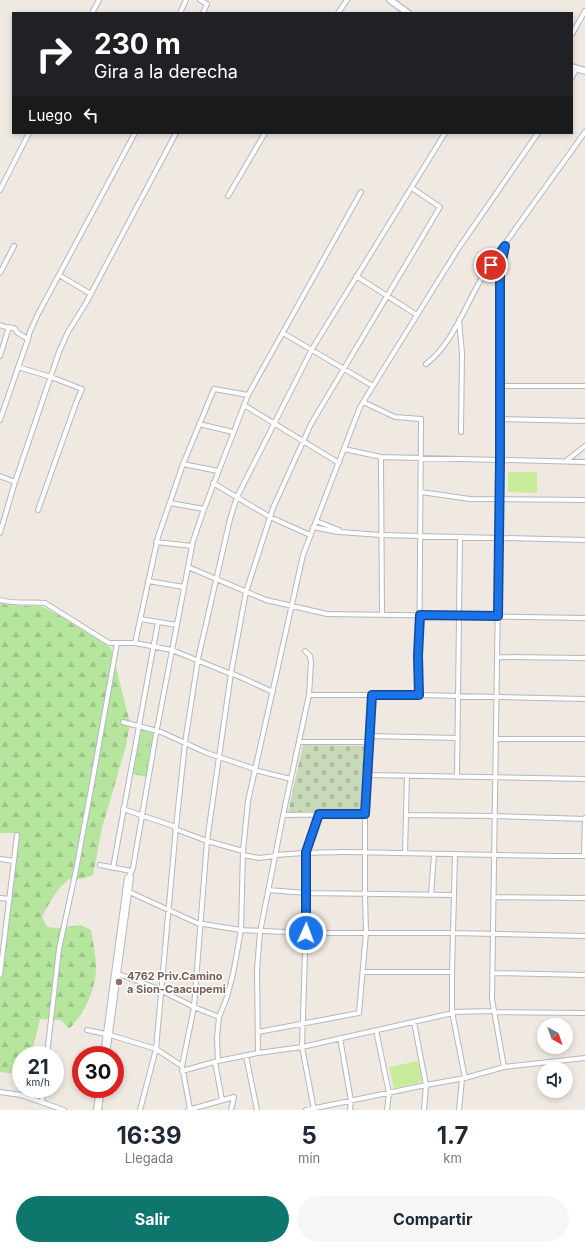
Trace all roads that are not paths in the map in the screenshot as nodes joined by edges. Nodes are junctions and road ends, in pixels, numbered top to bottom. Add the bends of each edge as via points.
1 (99, 0) edge
2 (186, 0) edge
3 (200, 0) edge
4 (347, 0) edge
5 (390, 0) edge
6 (585, 11) edge
7 (93, 12) edge
8 (180, 12) edge
9 (202, 12) edge
10 (339, 12) edge
11 (407, 12) edge
12 (573, 32) edge
13 (575, 68) edge
14 (585, 71) edge
15 (585, 132) edge
16 (28, 134) edge
17 (135, 134) edge
18 (175, 134) edge
19 (264, 134) edge
20 (444, 134) edge
21 (537, 134) edge
22 (412, 188) junction
23 (0, 190) edge
24 (361, 192) dead end
25 (228, 196) dead end
26 (14, 246) dead end
27 (505, 246) junction
28 (0, 273) edge
29 (60, 276) junction
30 (356, 276) junction
31 (91, 294) junction
32 (388, 296) junction
33 (417, 315) junction
34 (459, 320) junction
35 (0, 325) edge
36 (9, 327) junction
37 (283, 333) junction
38 (29, 338) junction
39 (312, 349) junction
40 (0, 356) edge
41 (426, 364) dead end
42 (18, 366) junction
43 (344, 369) junction
44 (51, 377) junction
45 (373, 386) junction
46 (500, 386) junction
47 (585, 386) edge
48 (248, 395) junction
49 (363, 402) junction
50 (244, 405) junction
51 (0, 420) edge
52 (500, 420) junction
53 (585, 421) edge
54 (274, 423) junction
55 (199, 424) junction
56 (233, 432) junction
57 (461, 432) dead end
58 (304, 441) junction
59 (585, 446) edge
60 (344, 449) junction
61 (381, 457) junction
62 (421, 458) junction
63 (500, 460) junction
64 (566, 461) junction
65 (585, 462) edge
66 (339, 463) junction
67 (183, 464) junction
68 (218, 471) junction
69 (0, 476) edge
70 (15, 482) junction
71 (213, 483) junction
72 (421, 492) junction
73 (237, 497) junction
74 (499, 499) junction
75 (585, 500) edge
76 (170, 503) junction
77 (204, 509) junction
78 (38, 510) dead end
79 (270, 517) junction
80 (316, 521) junction
81 (313, 527) junction
82 (340, 532) junction
83 (0, 533) edge
84 (310, 535) junction
85 (381, 535) junction
86 (421, 536) junction
87 (460, 537) junction
88 (499, 538) junction
89 (585, 540) edge
90 (156, 542) junction
91 (192, 546) junction
92 (188, 567) junction
93 (217, 580) junction
94 (148, 581) junction
95 (184, 587) junction
96 (246, 592) junction
97 (0, 600) edge
98 (290, 607) junction
99 (382, 614) junction
100 (420, 615) junction
101 (459, 616) junction
102 (498, 616) junction
103 (140, 618) junction
104 (585, 618) edge
105 (158, 622) junction
106 (177, 625) junction
107 (117, 643) junction
108 (135, 643) junction
109 (153, 646) junction
110 (172, 650) junction
111 (304, 650) dead end
112 (498, 657) junction
113 (585, 658) edge
114 (198, 659) junction
115 (231, 673) junction
116 (273, 692) junction
117 (372, 695) junction
118 (419, 695) junction
119 (309, 696) junction
120 (458, 697) junction
121 (497, 697) junction
122 (585, 699) edge
123 (123, 722) dead end
124 (138, 726) junction
125 (156, 731) junction
126 (368, 736) junction
127 (458, 738) junction
128 (496, 739) junction
129 (585, 739) edge
130 (300, 742) junction
131 (368, 742) junction
132 (185, 743) junction
133 (219, 757) junction
134 (254, 770) junction
135 (366, 775) junction
136 (407, 776) junction
137 (457, 777) junction
138 (496, 778) junction
139 (291, 779) junction
140 (585, 779) edge
141 (123, 809) junction
142 (319, 814) junction
143 (365, 814) junction
144 (142, 815) junction
145 (283, 815) junction
146 (406, 815) junction
147 (495, 816) junction
148 (585, 818) edge
149 (176, 828) junction
150 (17, 835) dead end
151 (208, 841) junction
152 (306, 852) junction
153 (243, 853) junction
154 (365, 853) junction
155 (405, 853) junction
156 (434, 854) junction
157 (455, 854) junction
158 (275, 856) junction
159 (494, 856) junction
160 (585, 856) edge
161 (0, 859) edge
162 (14, 861) junction
163 (100, 865) dead end
164 (112, 868) junction
165 (131, 873) junction
166 (268, 890) junction
167 (127, 891) junction
168 (307, 893) junction
169 (365, 894) junction
170 (431, 895) junction
171 (454, 895) junction
172 (494, 897) junction
173 (0, 898) edge
174 (585, 898) edge
175 (10, 899) junction
176 (169, 910) junction
177 (200, 924) junction
178 (241, 930) junction
179 (260, 932) junction
180 (306, 933) junction
181 (366, 933) junction
182 (453, 933) junction
183 (493, 935) junction
184 (585, 936) edge
185 (2, 938) edge
186 (363, 972) junction
187 (452, 972) junction
188 (117, 973) junction
189 (493, 973) junction
190 (0, 975) edge
191 (585, 975) edge
192 (161, 991) junction
193 (194, 1007) junction
194 (494, 1011) junction
195 (453, 1012) junction
196 (585, 1014) edge
197 (219, 1017) junction
198 (414, 1022) junction
199 (303, 1024) junction
200 (87, 1030) dead end
201 (376, 1030) junction
202 (258, 1032) junction
203 (108, 1035) junction
204 (340, 1038) junction
205 (48, 1046) edge
206 (105, 1046) edge
207 (107, 1046) edge
208 (302, 1047) junction
209 (156, 1049) junction
210 (258, 1053) junction
211 (246, 1056) junction
212 (585, 1058) edge
213 (216, 1062) junction
214 (182, 1066) junction
215 (504, 1067) junction
216 (182, 1071) junction
217 (463, 1079) junction
218 (426, 1085) junction
219 (0, 1092) edge
220 (389, 1093) junction
221 (42, 1098) edge
222 (98, 1098) edge
223 (101, 1098) edge
224 (222, 1100) junction
225 (351, 1101) junction
226 (42, 1102) junction
227 (314, 1109) edge
228 (64, 1110) edge
229 (96, 1110) edge
230 (99, 1110) edge
231 (140, 1110) edge
232 (189, 1110) edge
233 (231, 1110) edge
234 (257, 1110) edge
235 (306, 1110) edge
236 (350, 1110) edge
237 (387, 1110) edge
238 (424, 1110) edge
239 (459, 1110) edge

1 - 7 street
2 - 8 street
3 - 9 street via 206,4
4 - 10 street
5 - 11 main road
6 - 12 street
13 - 14 main road
15 - 27 street
16 - 23 street
17 - 29 street
18 - 31 street
19 - 25 street
20 - 22 street
21 - 33 street
22 - 30 street
22 - 32 street via 440,207
24 - 37 street
26 - 28 street
27 - 34 street via 485,274
27 - 46 street via 500,270
29 - 31 street
29 - 38 street via 38,314
30 - 32 street
30 - 39 street
31 - 44 street via 68,332
32 - 33 street
32 - 43 street
33 - 45 street
34 - 41 street via 440,351
34 - 57 street via 462,353
35 - 36 street
36 - 38 street
36 - 40 street
37 - 39 street
37 - 48 street
38 - 42 street
39 - 43 street
39 - 54 street
42 - 44 street
42 - 51 street
43 - 45 street
43 - 58 street via 311,424
44 - 70 street
44 - 78 street via 82,389
45 - 49 street
46 - 47 street
46 - 52 street
48 - 50 street
48 - 55 street via 214,389
49 - 60 street
49 - 62 street via 395,416 421,419
50 - 54 street
50 - 56 street
52 - 53 street
52 - 63 street
54 - 58 street
54 - 73 street
55 - 56 street
55 - 67 street
56 - 68 street
58 - 66 street
58 - 79 street
59 - 64 street
60 - 61 street
60 - 66 street
61 - 62 street
61 - 85 street
62 - 63 street
62 - 72 street
63 - 64 street
63 - 74 street
64 - 65 street
66 - 80 street
67 - 68 street
67 - 76 street
68 - 71 street
69 - 70 street
70 - 83 street
71 - 73 street
71 - 77 street
72 - 74 street via 470,499
72 - 86 street
73 - 79 street
73 - 93 street
74 - 75 street
74 - 88 street
76 - 77 street
76 - 90 street
77 - 91 street
79 - 84 street
79 - 96 street
80 - 81 street
80 - 82 street
81 - 82 street
81 - 84 street
82 - 85 street
84 - 98 street
85 - 86 street
85 - 99 street
86 - 87 street
86 - 100 street
87 - 88 street
87 - 101 street
88 - 89 street
88 - 102 street
90 - 91 street
90 - 94 street
91 - 92 street
92 - 93 street
92 - 95 street
93 - 96 street
93 - 114 street
94 - 95 street
94 - 103 street
95 - 106 street
96 - 98 street
96 - 115 street
97 - 107 street via 45,603 106,642
98 - 99 street via 326,614
98 - 116 street
99 - 100 street
100 - 101 street
100 - 118 street
101 - 102 street
101 - 120 street
102 - 104 street
102 - 112 street
103 - 105 street
103 - 108 street
105 - 106 street
105 - 109 street
106 - 110 street
107 - 108 street
107 - 205 street via 59,949
108 - 109 street
109 - 110 street
109 - 124 street
110 - 114 street
110 - 125 street
111 - 119 street via 310,656 311,662
112 - 113 street
112 - 121 street
114 - 115 street
114 - 132 street
115 - 116 street
115 - 133 street
116 - 134 street
117 - 118 street
117 - 119 street
117 - 126 street
118 - 120 street
119 - 130 street
120 - 121 street
120 - 127 street
121 - 122 street
121 - 128 street
123 - 124 street
124 - 125 street
124 - 141 street
125 - 132 street
125 - 144 street
126 - 127 street
126 - 131 street
127 - 137 street
128 - 129 street
128 - 138 street
130 - 131 street
130 - 139 street
131 - 135 street
132 - 133 street
132 - 149 street
133 - 134 street
133 - 151 street
134 - 139 street
134 - 153 street
135 - 136 street
135 - 143 street
136 - 137 street
136 - 146 street
137 - 138 street
138 - 140 street
138 - 147 street
139 - 145 street
141 - 144 street
141 - 164 street
142 - 143 street
142 - 145 street
142 - 152 street
143 - 154 street
144 - 149 street
144 - 165 street
145 - 158 street
146 - 147 street
146 - 155 street
147 - 148 street
147 - 159 street
148 - 160 street
149 - 151 street
149 - 176 street
150 - 162 street
151 - 153 street
151 - 177 street
152 - 154 street
152 - 158 street
152 - 168 street
153 - 158 street via 259,858
153 - 178 street
154 - 155 street
154 - 169 street
155 - 156 street
156 - 157 street
156 - 170 street
157 - 159 street
157 - 171 street
158 - 166 street
159 - 160 street
159 - 172 street
161 - 162 street
162 - 175 street
163 - 164 street
164 - 165 street
165 - 167 street
166 - 168 street
166 - 179 street
167 - 176 street
167 - 188 street
168 - 169 street
168 - 180 street
169 - 170 street
169 - 181 street
170 - 171 street
171 - 182 street
172 - 174 street
172 - 183 street
173 - 175 street
175 - 185 street
176 - 177 street
176 - 192 street
177 - 178 street
177 - 193 street
178 - 179 street
178 - 197 street via 233,974
179 - 180 street
179 - 202 street via 257,970
180 - 181 street
180 - 199 street
181 - 182 street
181 - 186 street
182 - 183 street
182 - 187 street
183 - 184 street
183 - 189 street
185 - 190 street
186 - 187 street
186 - 199 street via 359,1013
187 - 195 street
188 - 192 street
188 - 203 street
189 - 191 street
189 - 194 street
192 - 193 street
192 - 209 street
193 - 197 street
193 - 214 street
194 - 195 street
194 - 196 street
194 - 215 street
195 - 198 street
195 - 217 street
197 - 213 street
198 - 201 street
198 - 218 street
199 - 202 street
199 - 208 street
200 - 203 street
201 - 204 street
201 - 220 street
202 - 210 street
203 - 206 street
203 - 207 street
203 - 209 street
204 - 208 street
204 - 225 street
208 - 210 street
208 - 227 street
209 - 214 street
209 - 231 street
210 - 211 street
211 - 213 street
211 - 234 street
212 - 215 street
213 - 216 street
213 - 224 street
214 - 216 street
215 - 217 street
216 - 232 street
217 - 218 street
217 - 239 street
218 - 220 street
218 - 238 street
219 - 226 street
220 - 225 street
220 - 237 street
221 - 226 street
222 - 229 street
223 - 230 street
224 - 232 street
224 - 233 street via 234,1097
225 - 227 street
225 - 236 street
226 - 228 street
227 - 235 street

